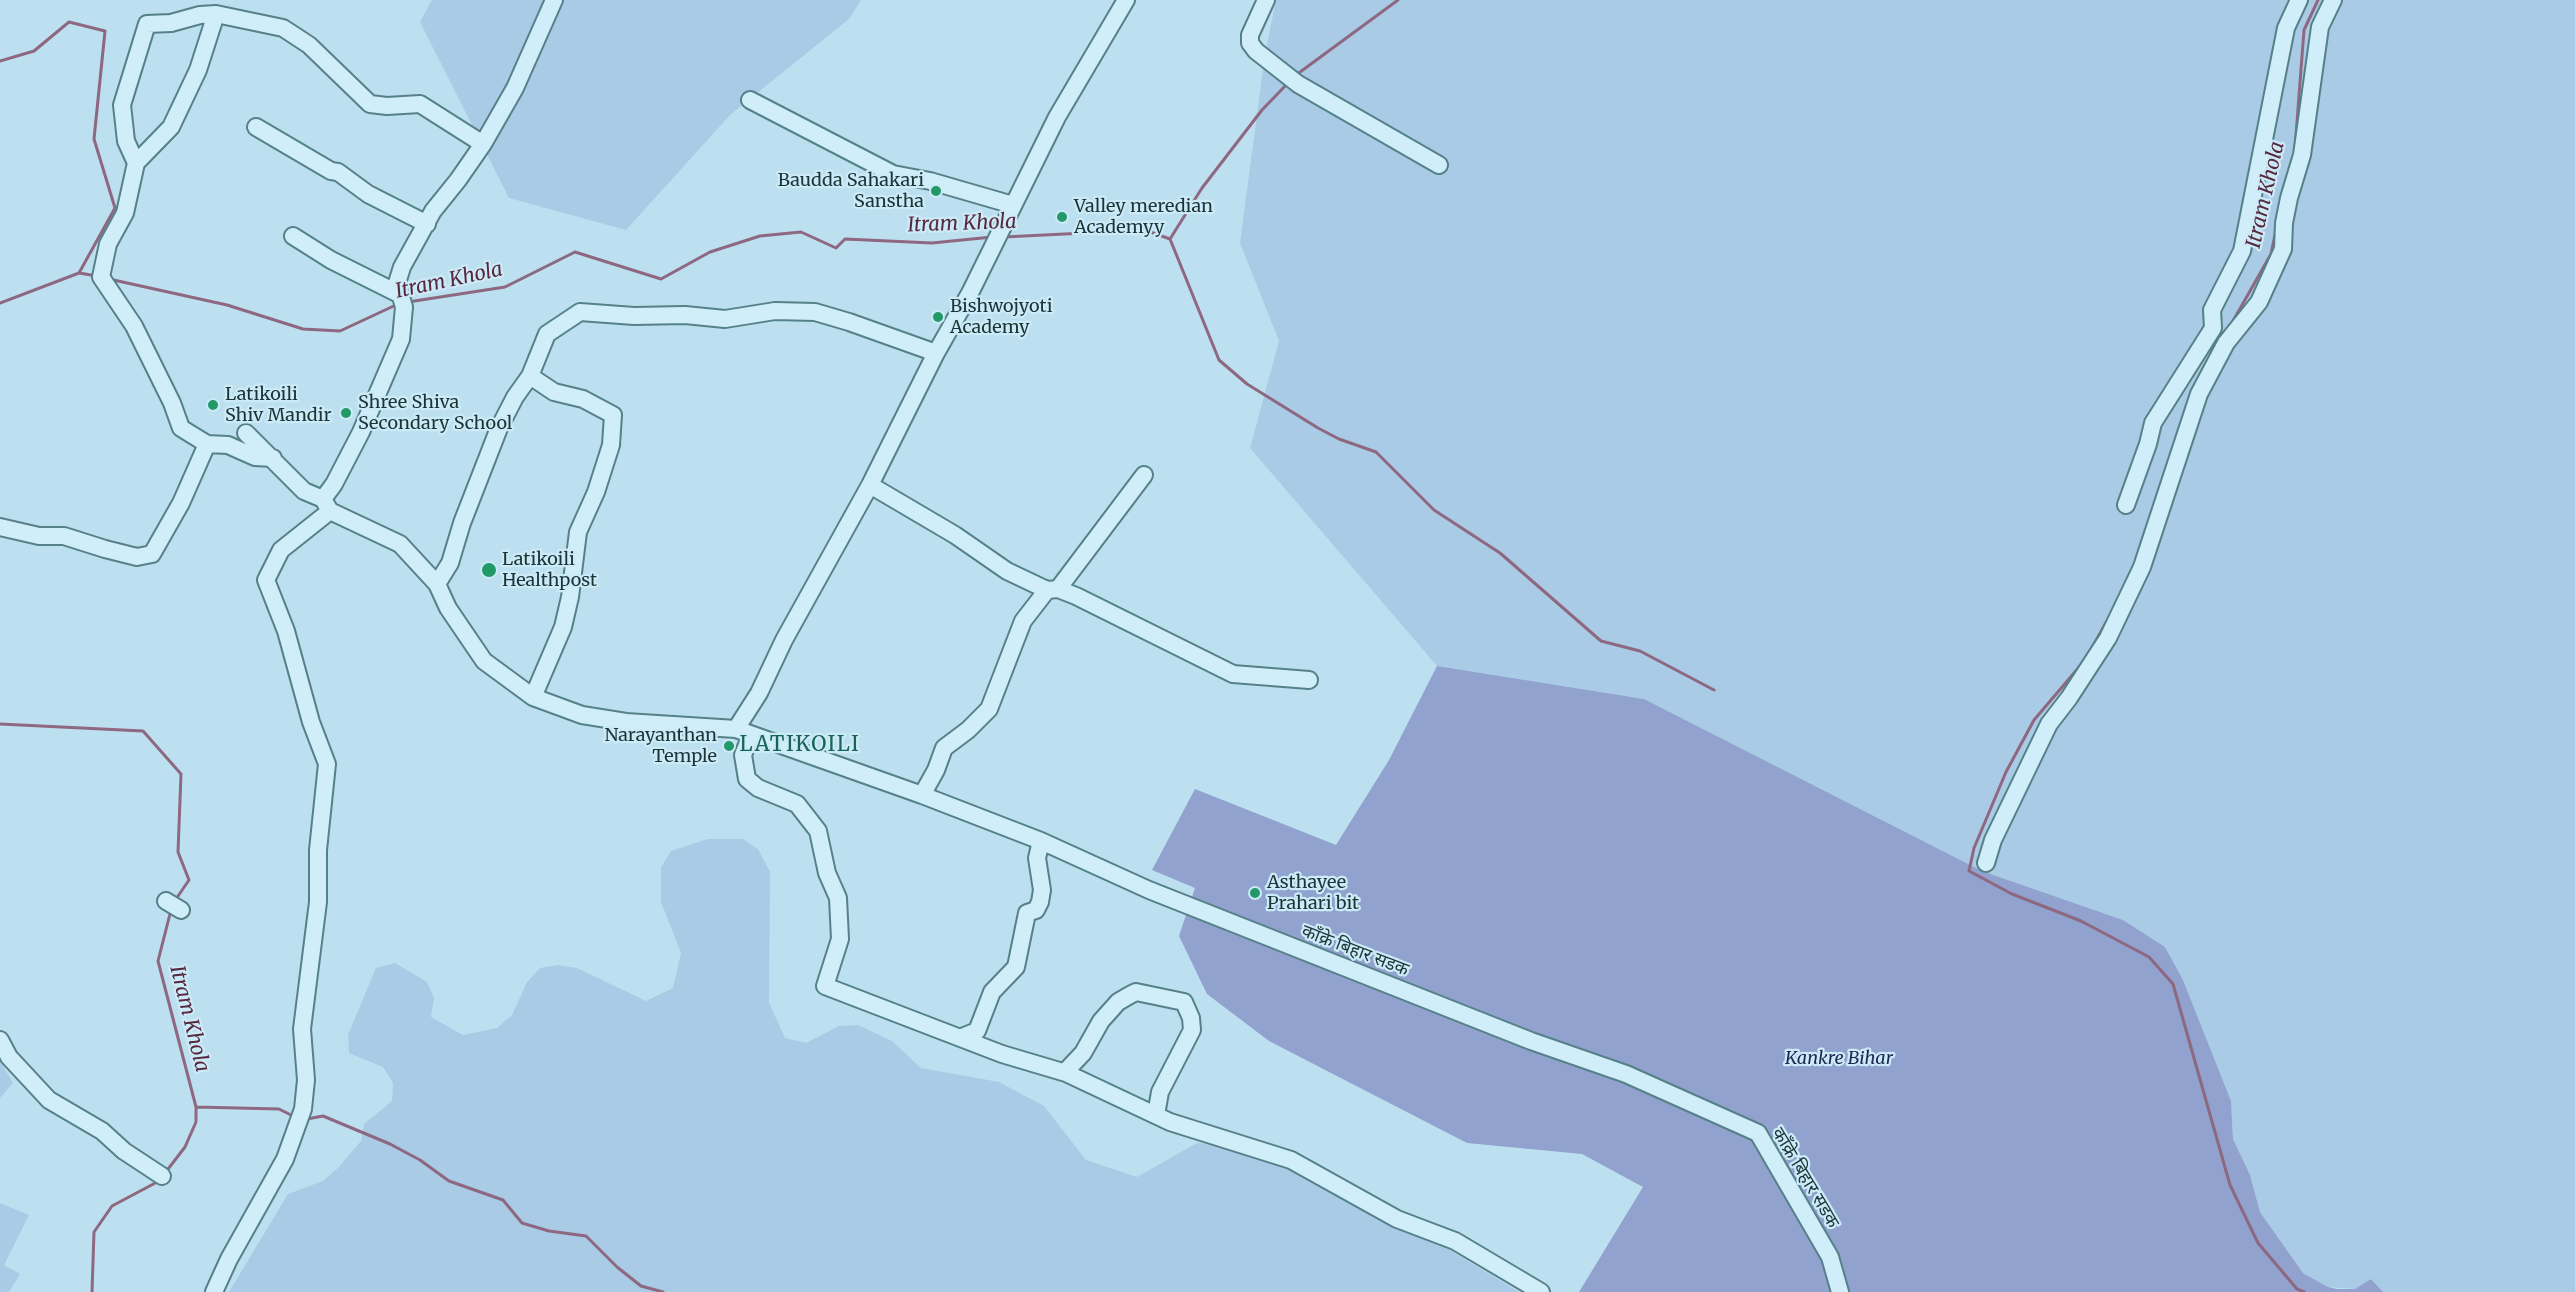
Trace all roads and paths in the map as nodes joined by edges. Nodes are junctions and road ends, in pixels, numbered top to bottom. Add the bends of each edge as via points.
1 (554, 0) edge
2 (1126, 0) edge
3 (1266, 0) edge
4 (2299, 0) edge
5 (2333, 0) edge
6 (216, 14) junction
7 (750, 100) dead end
8 (256, 127) dead end
9 (483, 144) junction
10 (136, 163) junction
11 (1439, 165) dead end
12 (1013, 205) junction
13 (427, 224) junction
14 (292, 236) dead end
15 (403, 301) junction
16 (936, 353) junction
17 (530, 376) junction
18 (246, 433) dead end
19 (207, 444) junction
20 (273, 458) junction
21 (1144, 475) dead end
22 (870, 485) junction
23 (326, 505) junction
24 (2126, 505) dead end
25 (0, 527) edge
26 (437, 584) junction
27 (1053, 590) junction
28 (1309, 680) dead end
29 (533, 697) junction
30 (744, 732) junction
31 (922, 795) junction
32 (1041, 841) junction
33 (1986, 863) dead end
34 (166, 901) dead end
35 (181, 910) dead end
36 (962, 1037) junction
37 (0, 1040) edge
38 (1065, 1072) junction
39 (1156, 1115) junction
40 (162, 1176) dead end
41 (214, 1292) edge
42 (1540, 1292) edge
43 (1840, 1292) edge

1 - 9 street via 515,88
2 - 12 street via 1057,117
3 - 11 street via 1250,35 1256,51 1292,80
4 - 24 street via 2286,28 2242,251 2212,310 2213,328 2153,423
5 - 33 street via 2320,27 2302,155 2289,198 2283,249 2259,302 2226,343 2199,394 2142,567 2108,638 2049,724 1993,840
6 - 9 street via 283,28 309,45 370,104 420,104
6 - 10 street via 198,70 171,127
6 - 10 street via 147,24 122,105 126,141
7 - 12 street via 893,174
8 - 13 street via 338,172 368,194
9 - 13 street
10 - 19 street via 125,213 108,244 100,277 134,326 182,428
12 - 16 street
13 - 15 street via 398,276
14 - 15 street
15 - 23 street via 401,339
16 - 17 street via 815,312 775,311 725,319 580,312 547,334
16 - 22 street
17 - 26 street via 499,428 450,563
17 - 29 street via 554,392 583,399 613,415 611,445 578,532 563,627
18 - 20 street, काँक्रे बिहार सडक
19 - 20 street via 228,445 255,458
19 - 25 street via 181,503 152,554 137,557 64,536 39,536
20 - 23 street, काँक्रे बिहार सडक via 304,491
21 - 27 street
22 - 27 street via 956,535 1007,571
22 - 30 street via 784,640
23 - 26 street, काँक्रे बिहार सडक via 400,544
23 - 41 street via 281,550 266,580 327,764 318,850 318,902 302,1029 306,1080 303,1109 285,1160
26 - 29 street, काँक्रे बिहार सडक via 448,608 484,661
27 - 28 street via 1233,674
27 - 31 street via 1023,621 989,709 944,748
29 - 30 street, काँक्रे बिहार सडक via 582,715
30 - 31 street, काँक्रे बिहार सडक
30 - 36 street via 747,779 758,788 796,804 818,831 826,873 838,898 840,939 825,986
31 - 32 street, काँक्रे बिहार सडक
32 - 36 street via 1037,858 1040,902 1036,910 1028,913 1016,967 992,992 977,1031
32 - 43 street, काँक्रे बिहार सडक via 1149,890 1531,1041 1626,1074 1758,1133 1830,1257
34 - 35 street
36 - 38 street via 1002,1054
37 - 40 street via 9,1057 49,1100 102,1131
38 - 39 street
38 - 39 street via 1083,1053 1101,1022 1130,994 1184,1002 1192,1030 1160,1092
39 - 42 street via 1291,1160 1397,1219 1455,1241

